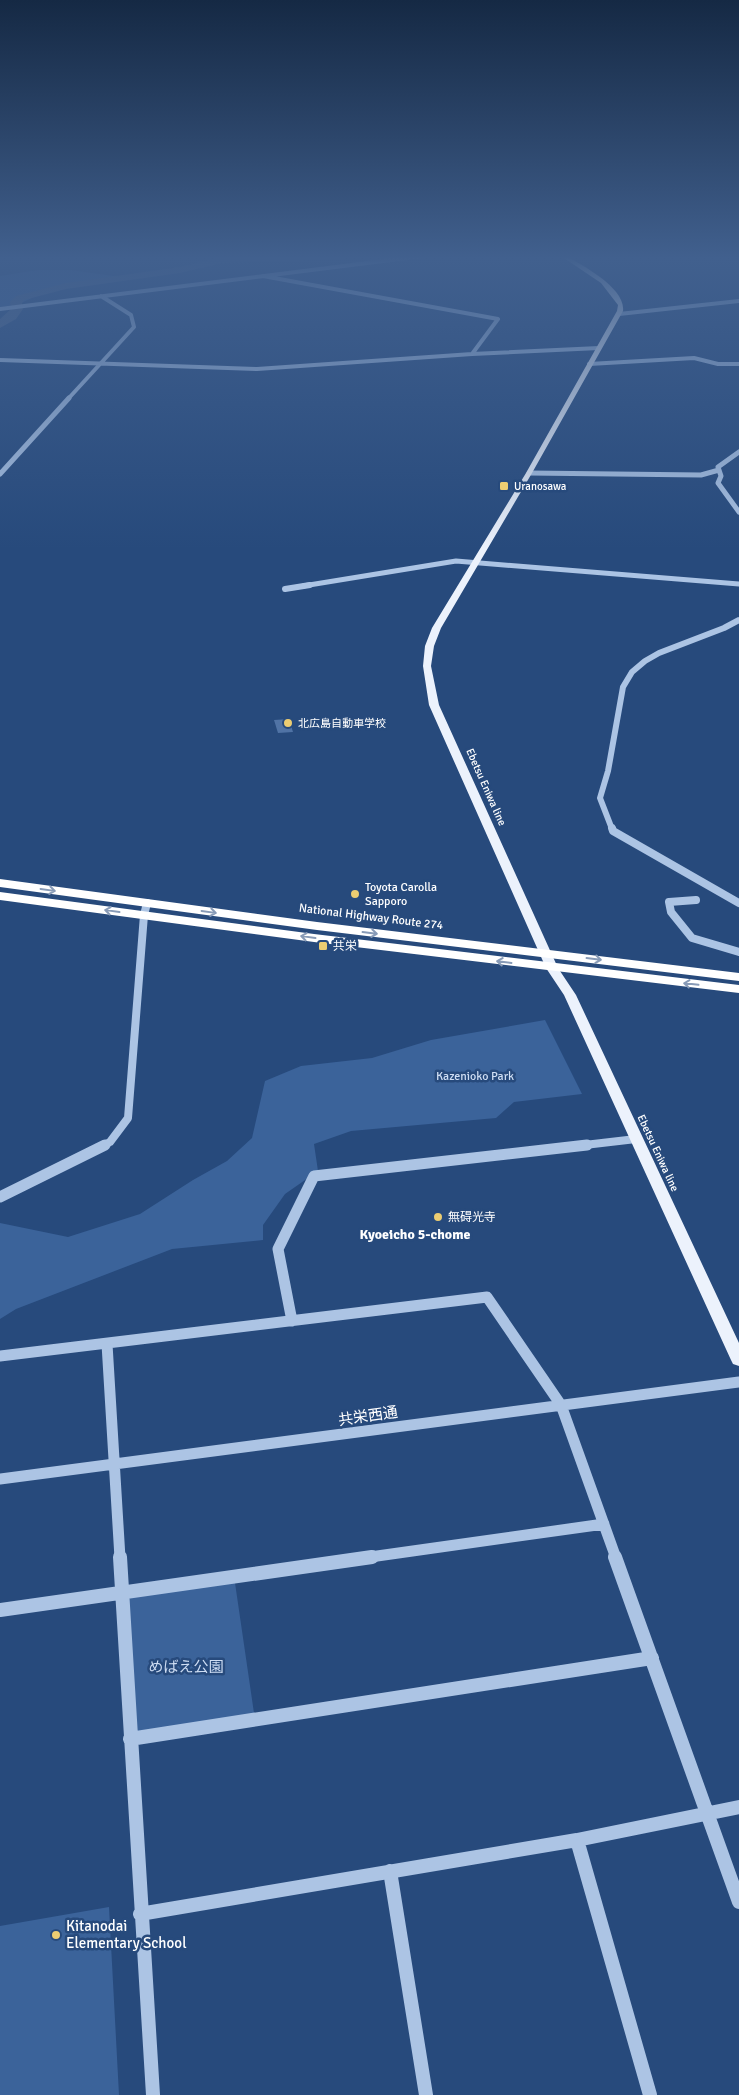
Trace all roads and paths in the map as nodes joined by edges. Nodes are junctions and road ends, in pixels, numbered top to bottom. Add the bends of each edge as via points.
1 (110, 354) edge
2 (472, 354) joint
3 (477, 354) edge
4 (595, 354) edge
5 (0, 360) edge
6 (101, 364) junction
7 (589, 364) junction
8 (739, 364) edge
9 (739, 452) edge
10 (0, 463) edge
11 (10, 463) junction
12 (719, 470) junction
13 (529, 473) junction
14 (0, 474) edge
15 (739, 512) edge
16 (476, 562) junction
17 (739, 584) edge
18 (285, 589) dead end
19 (739, 620) edge
20 (0, 884) edge
21 (0, 896) edge
22 (696, 900) dead end
23 (739, 903) edge
24 (146, 909) junction
25 (739, 952) edge
26 (546, 953) junction
27 (552, 968) junction
28 (739, 977) edge
29 (739, 989) edge
30 (636, 1140) junction
31 (0, 1197) edge
32 (292, 1321) junction
33 (107, 1344) junction
34 (0, 1356) edge
35 (739, 1360) edge
36 (739, 1382) edge
37 (561, 1405) junction
38 (113, 1464) junction
39 (0, 1479) edge
40 (604, 1524) junction
41 (121, 1592) junction
42 (0, 1610) edge
43 (652, 1658) junction
44 (130, 1739) junction
45 (739, 1807) edge
46 (707, 1812) junction
47 (577, 1840) junction
48 (390, 1871) junction
49 (739, 1902) edge
50 (140, 1914) junction
51 (152, 2095) edge
52 (426, 2095) edge
53 (650, 2095) edge

1 - 6 street
2 - 3 street
2 - 6 street via 257,369
4 - 7 main road, Ebetsu Eniwa line
5 - 6 street
6 - 11 street
7 - 8 street via 694,358 718,364
7 - 13 main road, Ebetsu Eniwa line
9 - 12 street via 718,467
10 - 11 street
11 - 14 street
12 - 13 street via 701,475
12 - 15 street via 718,483
13 - 16 main road, Ebetsu Eniwa line
16 - 17 street
16 - 18 street via 456,561
16 - 26 main road, Ebetsu Eniwa line via 432,635 427,666 434,705
19 - 23 street via 664,651 642,663 628,676 600,798 613,831
20 -> 24 highway, National Highway Route 274
24 -> 21 highway, National Highway Route 274
22 - 25 street via 669,902 671,912 692,938
24 -> 26 highway, National Highway Route 274
27 -> 24 highway, National Highway Route 274
24 - 31 street via 128,1118 110,1142
26 - 27 main road, Ebetsu Eniwa line
26 -> 28 highway, National Highway Route 274
29 -> 27 highway, National Highway Route 274
27 - 30 main road, Ebetsu Eniwa line via 570,995
30 - 32 street via 314,1176 278,1249
30 - 35 main road, Ebetsu Eniwa line
32 - 33 street
32 - 37 street via 487,1297
33 - 34 street
33 - 38 street
36 - 37 street, 共栄西通
37 - 38 street, 共栄西通
37 - 40 street
38 - 39 street, 共栄西通
38 - 41 street
40 - 41 street
40 - 43 street
41 - 42 street
41 - 44 street
43 - 44 street
43 - 46 street
44 - 50 street
45 - 46 street
46 - 47 street
46 - 49 street
47 - 48 street
47 - 53 street
48 - 50 street
48 - 52 street
50 - 51 street

